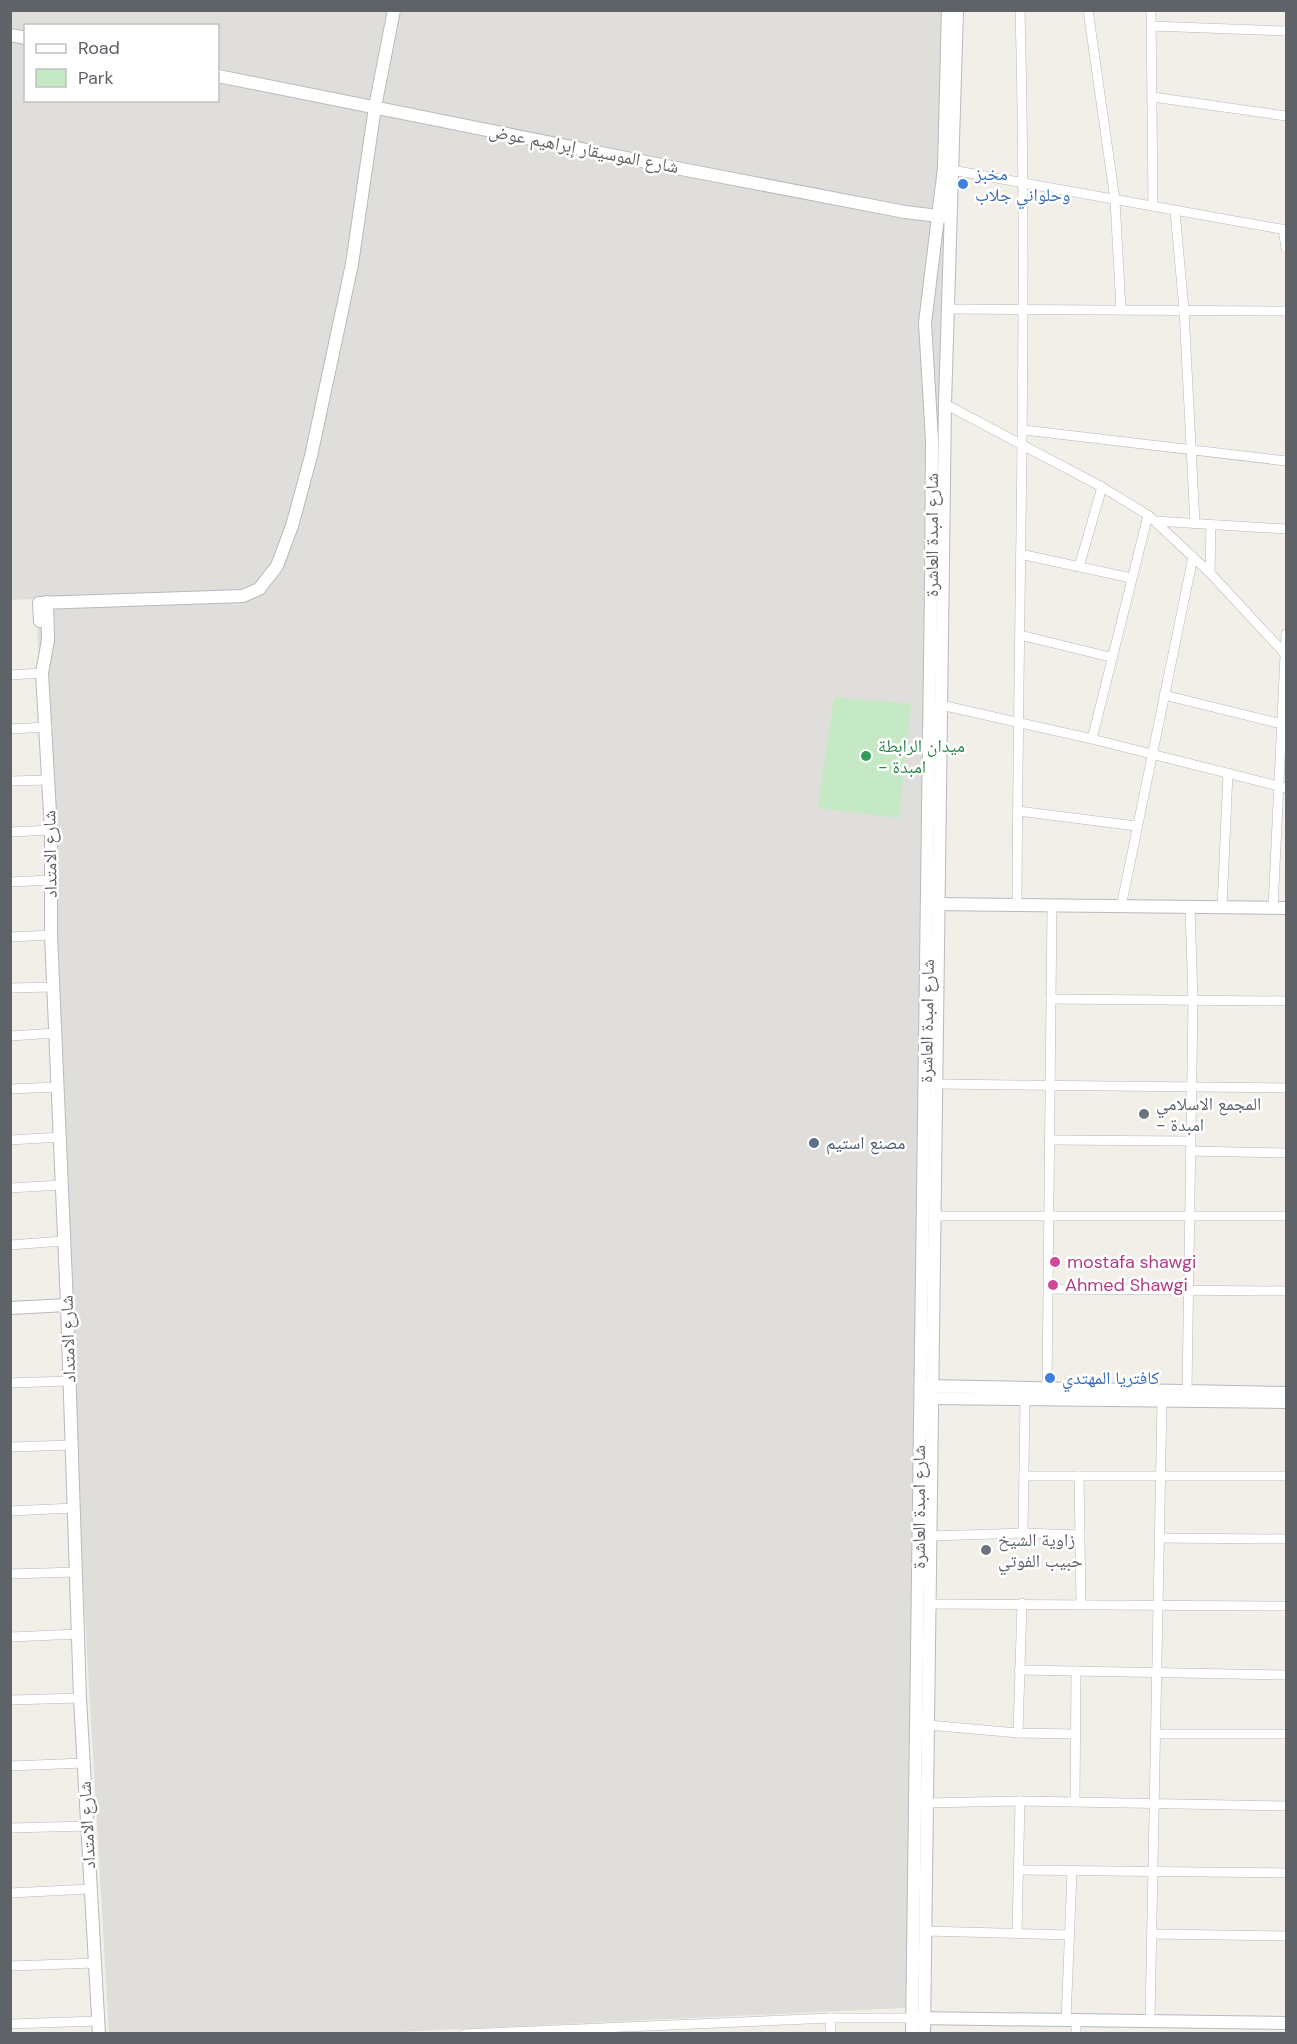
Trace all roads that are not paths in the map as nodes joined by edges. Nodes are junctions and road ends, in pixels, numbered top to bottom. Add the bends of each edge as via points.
1 (394, 10) edge
2 (948, 10) edge
3 (957, 10) edge
4 (1020, 10) edge
5 (1088, 10) edge
6 (1151, 10) edge
7 (1151, 26) junction
8 (1287, 31) edge
9 (219, 76) edge
10 (1153, 97) junction
11 (375, 107) junction
12 (1287, 116) edge
13 (949, 169) junction
14 (1024, 182) junction
15 (1115, 200) junction
16 (1153, 206) junction
17 (1175, 211) junction
18 (945, 217) junction
19 (1285, 229) edge
20 (1287, 248) edge
21 (948, 309) junction
22 (1024, 309) junction
23 (1121, 310) junction
24 (1184, 310) junction
25 (1287, 311) edge
26 (945, 404) junction
27 (1024, 430) junction
28 (1023, 446) junction
29 (1191, 449) junction
30 (1287, 461) edge
31 (1101, 487) junction
32 (1151, 518) junction
33 (1195, 524) junction
34 (1211, 525) junction
35 (1287, 529) edge
36 (1020, 554) junction
37 (1193, 557) junction
38 (1079, 567) junction
39 (1210, 573) junction
40 (1131, 578) junction
41 (1287, 634) edge
42 (1020, 635) junction
43 (1286, 655) edge
44 (1110, 657) junction
45 (42, 673) junction
46 (10, 675) edge
47 (1164, 695) junction
48 (941, 705) junction
49 (1019, 721) junction
50 (1282, 724) junction
51 (47, 727) junction
52 (10, 729) edge
53 (1092, 739) junction
54 (1151, 753) junction
55 (1228, 773) junction
56 (49, 780) junction
57 (10, 781) edge
58 (1282, 787) edge
59 (1017, 811) junction
60 (1136, 826) junction
61 (51, 830) junction
62 (10, 832) edge
63 (51, 880) junction
64 (10, 882) edge
65 (934, 904) junction
66 (1017, 906) junction
67 (1052, 906) junction
68 (1121, 907) junction
69 (1190, 907) junction
70 (1222, 907) junction
71 (1274, 908) junction
72 (1287, 908) edge
73 (51, 935) junction
74 (10, 937) edge
75 (53, 987) junction
76 (10, 988) edge
77 (1051, 999) junction
78 (1193, 1001) junction
79 (1287, 1001) edge
80 (56, 1033) junction
81 (10, 1036) edge
82 (937, 1084) junction
83 (1049, 1085) junction
84 (1192, 1086) junction
85 (58, 1087) junction
86 (1287, 1088) edge
87 (10, 1089) edge
88 (61, 1137) junction
89 (10, 1140) edge
90 (1049, 1140) junction
91 (1191, 1141) junction
92 (1191, 1151) junction
93 (1287, 1153) edge
94 (62, 1185) junction
95 (10, 1188) edge
96 (1048, 1215) junction
97 (935, 1216) junction
98 (1191, 1216) junction
99 (1287, 1216) edge
100 (63, 1241) junction
101 (10, 1245) edge
102 (1189, 1288) junction
103 (1048, 1289) junction
104 (1287, 1291) edge
105 (68, 1305) junction
106 (10, 1308) edge
107 (69, 1381) junction
108 (10, 1383) edge
109 (1047, 1388) junction
110 (1187, 1391) junction
111 (928, 1392) junction
112 (1287, 1393) edge
113 (1227, 1397) junction
114 (1025, 1400) junction
115 (1162, 1401) junction
116 (1287, 1402) edge
117 (71, 1445) junction
118 (10, 1448) edge
119 (1024, 1476) junction
120 (1079, 1476) junction
121 (1161, 1476) junction
122 (1287, 1476) edge
123 (74, 1508) junction
124 (10, 1511) edge
125 (1023, 1533) junction
126 (1080, 1535) junction
127 (930, 1536) junction
128 (1160, 1538) junction
129 (1287, 1539) edge
130 (77, 1572) junction
131 (10, 1574) edge
132 (1022, 1603) junction
133 (929, 1604) junction
134 (1081, 1604) junction
135 (1158, 1604) junction
136 (1287, 1606) edge
137 (79, 1634) junction
138 (10, 1637) edge
139 (1019, 1670) junction
140 (1076, 1671) junction
141 (1155, 1672) junction
142 (1287, 1675) edge
143 (80, 1698) junction
144 (10, 1700) edge
145 (928, 1725) junction
146 (1018, 1733) junction
147 (1075, 1734) junction
148 (1155, 1734) junction
149 (1287, 1734) edge
150 (84, 1763) junction
151 (10, 1766) edge
152 (1020, 1801) junction
153 (1075, 1802) junction
154 (926, 1803) junction
155 (1154, 1803) junction
156 (1287, 1806) edge
157 (89, 1826) junction
158 (10, 1828) edge
159 (1019, 1870) junction
160 (1072, 1872) junction
161 (1154, 1872) junction
162 (1287, 1873) edge
163 (90, 1889) junction
164 (10, 1893) edge
165 (924, 1931) junction
166 (1017, 1932) junction
167 (1152, 1934) junction
168 (1070, 1935) junction
169 (1287, 1935) edge
170 (95, 1963) junction
171 (10, 1966) edge
172 (830, 2018) junction
173 (918, 2018) junction
174 (98, 2020) junction
175 (1150, 2021) junction
176 (721, 2023) junction
177 (1287, 2023) edge
178 (10, 2024) edge
179 (1072, 2025) edge
180 (1198, 2028) edge
181 (597, 2031) edge
182 (99, 2034) edge
183 (464, 2034) edge
184 (722, 2034) edge
185 (831, 2034) edge
186 (912, 2034) edge
187 (924, 2034) edge

1 - 11 main road
2 - 13 main road, شارع امبدة العاشرة
3 - 13 main road, شارع امبدة العاشرة
4 - 14 street
5 - 15 street
6 - 7 street
7 - 8 street
7 - 10 street
9 - 11 main road, شارع الموسيقار إبراهيم عوض
10 - 12 street
10 - 16 street
11 - 18 main road, شارع الموسيقار إبراهيم عوض
11 - 45 main road, شارع الامتداد via 352,264 311,456 292,526 271,576 259,590 243,596 43,602 42,638 46,645
13 - 14 street
13 - 18 main road, شارع امبدة العاشرة
14 - 15 street
14 - 22 street
15 - 16 street
15 - 23 street
16 - 17 street
17 - 19 street
17 - 24 street
18 - 21 main road, شارع امبدة العاشرة
18 - 65 main road, شارع امبدة العاشرة via 925,324 932,440
19 - 20 street
21 - 22 street
21 - 26 main road, شارع امبدة العاشرة
22 - 23 street
22 - 27 street
23 - 24 street
24 - 25 street
24 - 29 street
26 - 28 street
26 - 48 main road, شارع امبدة العاشرة
27 - 28 street
27 - 29 street
28 - 31 street
28 - 36 street
29 - 30 street
29 - 33 street
31 - 32 street
31 - 38 street
32 - 33 street
32 - 37 street
32 - 40 street
33 - 34 street
34 - 35 street
34 - 39 street
36 - 38 street
36 - 42 street
37 - 39 street
37 - 47 street
38 - 40 street
39 - 43 street
40 - 44 street
41 - 43 street
42 - 44 street
42 - 49 street
43 - 50 street
44 - 53 street
45 - 46 street
45 - 51 main road, شارع الامتداد
47 - 50 street
47 - 54 street
48 - 49 street
48 - 65 main road, شارع امبدة العاشرة
49 - 53 street
49 - 59 street
50 - 58 street
51 - 52 street
51 - 56 main road, شارع الامتداد
53 - 54 street
54 - 55 street
54 - 60 street
55 - 58 street
55 - 70 street
56 - 57 street
56 - 61 main road, شارع الامتداد
58 - 71 street
59 - 60 street
59 - 66 street
60 - 68 street
61 - 62 street
61 - 63 main road, شارع الامتداد
63 - 64 street
63 - 73 main road, شارع الامتداد
65 - 66 main road
65 - 82 main road, شارع امبدة العاشرة
65 - 111 main road, شارع امبدة العاشرة
66 - 67 main road
67 - 68 main road
67 - 77 street
68 - 69 main road
69 - 70 main road
69 - 78 street
70 - 71 main road
71 - 72 main road
73 - 74 street
73 - 75 main road, شارع الامتداد
75 - 76 street
75 - 80 main road, شارع الامتداد
77 - 78 street
77 - 83 street
78 - 79 street
78 - 84 street
80 - 81 street
80 - 85 main road, شارع الامتداد
82 - 83 street
82 - 97 main road, شارع امبدة العاشرة
83 - 84 street
83 - 90 street
84 - 86 street
84 - 91 street
85 - 87 street
85 - 88 main road, شارع الامتداد
88 - 89 street
88 - 94 main road, شارع الامتداد
90 - 91 street
90 - 96 street
91 - 92 street
92 - 93 street
92 - 98 street
94 - 95 street
94 - 100 main road, شارع الامتداد
96 - 97 street
96 - 98 street
96 - 103 street
97 - 111 main road, شارع امبدة العاشرة
98 - 99 street
98 - 102 street
100 - 101 street
100 - 105 main road, شارع الامتداد
102 - 103 street
102 - 104 street
102 - 110 street
103 - 109 street
105 - 106 main road
105 - 107 main road, شارع الامتداد
107 - 108 street
107 - 117 main road, شارع الامتداد
109 - 110 main road
109 - 111 main road
110 - 113 main road
111 - 114 main road
111 - 127 main road, شارع امبدة العاشرة
111 - 173 main road, شارع امبدة العاشرة via 919,1431
112 - 113 main road
113 - 115 main road
113 - 116 main road
114 - 115 main road
114 - 119 street
115 - 121 street
117 - 118 street
117 - 123 main road, شارع الامتداد
119 - 120 street
119 - 125 street
120 - 121 street
120 - 126 street
121 - 122 street
121 - 128 street
123 - 124 street
123 - 130 main road, شارع الامتداد
125 - 126 street
125 - 127 street
126 - 134 street
127 - 133 main road, شارع امبدة العاشرة
128 - 129 street
128 - 135 street
130 - 131 street
130 - 137 main road, شارع الامتداد
132 - 133 street
132 - 134 street
132 - 139 street
133 - 145 main road, شارع امبدة العاشرة
134 - 135 street
135 - 136 street
135 - 141 street
137 - 138 street
137 - 143 main road, شارع الامتداد
139 - 140 street
139 - 146 street
140 - 141 street
140 - 147 street
141 - 142 street
141 - 148 street
143 - 144 street
143 - 150 main road, شارع الامتداد
145 - 146 street
145 - 154 main road, شارع امبدة العاشرة
146 - 147 street
147 - 153 street
148 - 149 street
148 - 155 street
150 - 151 street
150 - 157 main road, شارع الامتداد
152 - 153 street
152 - 154 street
152 - 159 street
153 - 155 street
154 - 165 main road, شارع امبدة العاشرة
155 - 156 street
155 - 161 street
157 - 158 street
157 - 163 main road, شارع الامتداد
159 - 160 street
159 - 166 street
160 - 161 street
160 - 168 street
161 - 162 street
161 - 167 street
163 - 164 street
163 - 170 main road, شارع الامتداد
165 - 166 street
165 - 173 main road, شارع امبدة العاشرة
166 - 168 street
167 - 169 street
167 - 175 street
168 - 179 street
170 - 171 street
170 - 174 main road, شارع الامتداد
172 - 173 street
172 - 176 street
172 - 185 street
173 - 179 main road
173 - 186 main road, شارع امبدة العاشرة
173 - 187 main road, شارع امبدة العاشرة
174 - 178 street
174 - 182 main road, شارع الامتداد
175 - 179 main road
175 - 180 main road
176 - 181 street
176 - 184 street
177 - 180 main road
181 - 183 street

